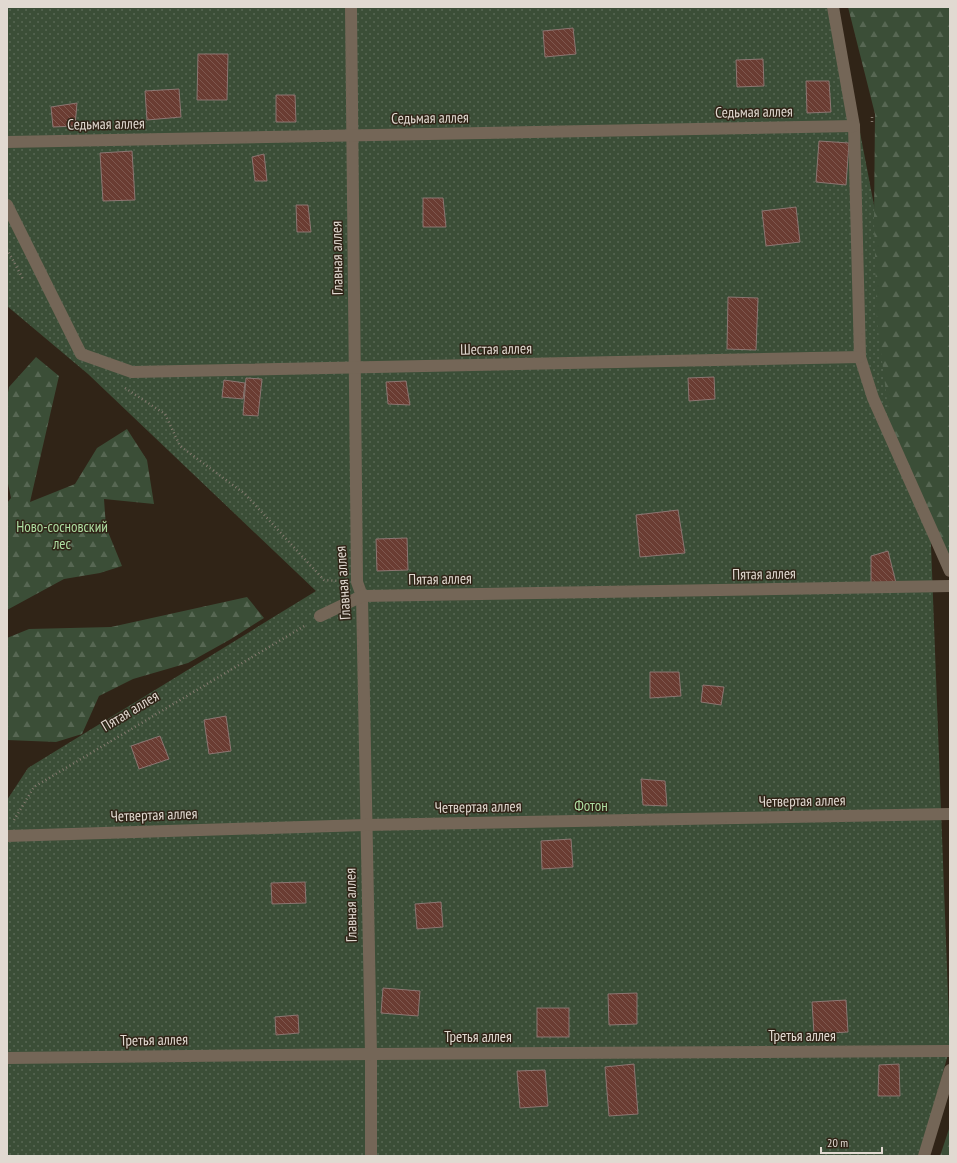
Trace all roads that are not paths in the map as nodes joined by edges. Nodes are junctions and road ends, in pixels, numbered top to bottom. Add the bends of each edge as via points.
1 (351, 7) edge
2 (833, 7) edge
3 (854, 126) junction
4 (352, 136) junction
5 (7, 142) edge
6 (7, 205) edge
7 (860, 357) junction
8 (354, 367) junction
9 (950, 571) edge
10 (950, 586) edge
11 (362, 596) junction
12 (320, 616) road end
13 (950, 814) edge
14 (365, 825) junction
15 (9, 830) edge
16 (950, 1051) edge
17 (371, 1054) junction
18 (7, 1058) edge
19 (950, 1070) edge
20 (371, 1156) edge
21 (924, 1156) edge

1 - 4 street, Главная аллея
2 - 3 street
3 - 4 street, Седьмая аллея
3 - 7 street
4 - 5 street, Седьмая аллея
4 - 8 street, Главная аллея
6 - 8 street, Шестая аллея via 81,354 132,372
7 - 8 street, Шестая аллея
7 - 9 street via 873,398
8 - 11 street, Главная аллея via 357,582
10 - 11 street, Пятая аллея
11 - 12 street, Пятая аллея
11 - 14 street, Главная аллея
13 - 14 street, Четвертая аллея
14 - 15 street, Четвертая аллея
14 - 17 street, Главная аллея
16 - 17 street, Третья аллея
17 - 18 street, Третья аллея
17 - 20 street, Главная аллея
19 - 21 street

